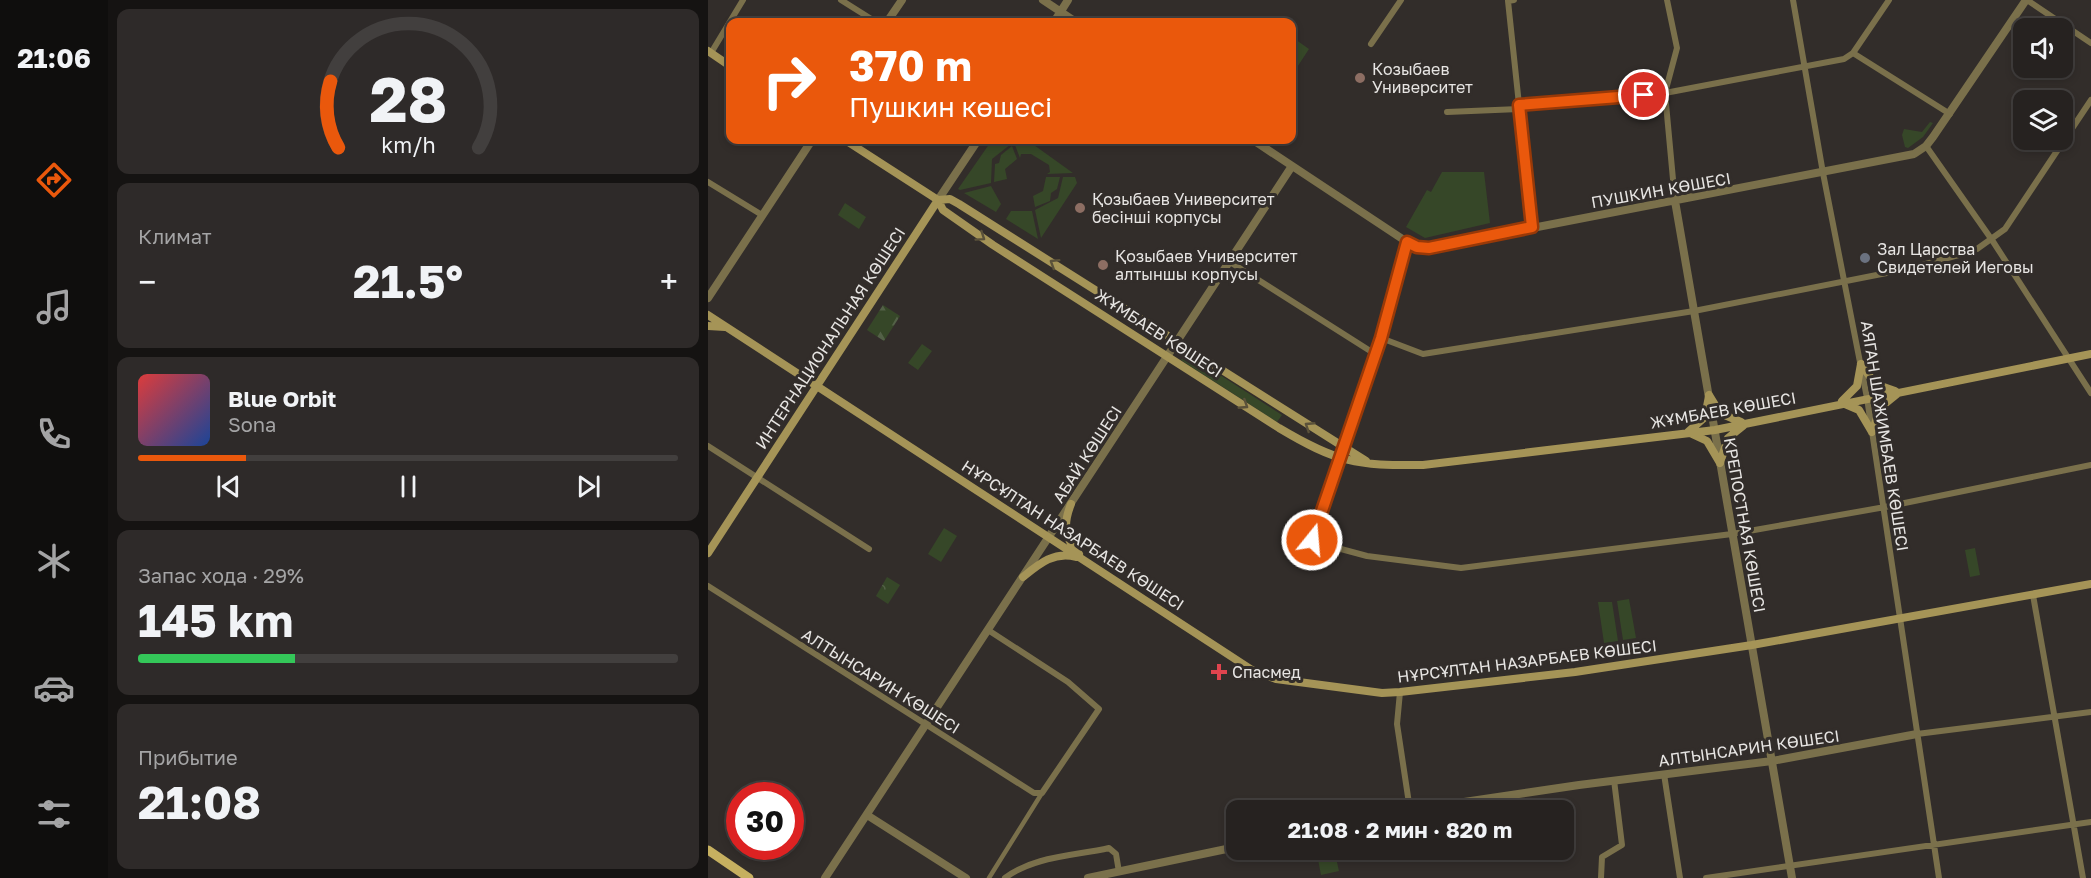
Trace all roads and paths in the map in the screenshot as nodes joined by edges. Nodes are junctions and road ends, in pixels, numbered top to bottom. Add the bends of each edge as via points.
1 (743, 0) edge
2 (841, 0) edge
3 (902, 0) edge
4 (1043, 0) edge
5 (1068, 0) edge
6 (1401, 0) edge
7 (1666, 0) edge
8 (1793, 0) edge
9 (1889, 0) edge
10 (2027, 0) edge
11 (1511, 1) edge
12 (1061, 12) junction
13 (731, 18) edge
14 (870, 18) edge
15 (890, 18) edge
16 (1057, 18) edge
17 (1070, 18) edge
18 (726, 26) edge
19 (1371, 44) dead end
20 (2091, 44) edge
21 (709, 52) edge
22 (1853, 53) junction
23 (726, 63) edge
24 (1803, 68) junction
25 (1665, 93) junction
26 (2091, 100) edge
27 (1519, 107) junction
28 (1447, 112) dead end
29 (1950, 114) junction
30 (809, 144) edge
31 (851, 144) edge
32 (975, 144) edge
33 (1259, 144) edge
34 (1926, 146) junction
35 (1292, 166) junction
36 (1823, 173) junction
37 (708, 182) edge
38 (938, 200) junction
39 (1675, 201) junction
40 (762, 215) junction
41 (1532, 227) junction
42 (1992, 240) junction
43 (1407, 242) junction
44 (1230, 262) junction
45 (1846, 281) junction
46 (708, 298) edge
47 (1694, 310) junction
48 (708, 315) edge
49 (708, 326) edge
50 (728, 328) junction
51 (1381, 338) junction
52 (1177, 342) junction
53 (1375, 354) junction
54 (2091, 354) edge
55 (1168, 356) junction
56 (2069, 359) junction
57 (1861, 364) junction
58 (2088, 384) edge
59 (817, 386) junction
60 (1901, 391) junction
61 (2091, 393) edge
62 (1709, 395) junction
63 (1867, 398) junction
64 (1837, 405) junction
65 (1749, 423) junction
66 (1715, 430) junction
67 (1872, 432) junction
68 (1685, 434) junction
69 (708, 446) edge
70 (1343, 448) junction
71 (1339, 459) junction
72 (1720, 463) junction
73 (1378, 465) junction
74 (2091, 465) edge
75 (758, 476) junction
76 (1071, 504) junction
77 (1884, 507) junction
78 (1732, 534) junction
79 (1048, 537) junction
80 (869, 549) dead end
81 (708, 553) edge
82 (1088, 563) junction
83 (1023, 577) junction
84 (2091, 584) edge
85 (708, 586) edge
86 (2033, 595) junction
87 (1899, 620) junction
88 (988, 630) junction
89 (1752, 645) junction
90 (1400, 692) junction
91 (2091, 712) edge
92 (2054, 717) junction
93 (926, 725) junction
94 (1917, 734) junction
95 (1772, 761) junction
96 (1664, 774) junction
97 (1614, 780) junction
98 (1042, 793) junction
99 (1408, 800) edge
100 (1478, 800) edge
101 (867, 815) junction
102 (2091, 822) edge
103 (2073, 825) junction
104 (1934, 845) junction
105 (1226, 849) edge
106 (708, 850) edge
107 (1790, 866) junction
108 (1119, 872) junction
109 (749, 878) edge
110 (825, 878) edge
111 (966, 878) edge
112 (989, 878) edge
113 (1005, 878) edge
114 (1088, 878) edge
115 (1601, 878) edge
116 (1680, 878) edge
117 (1706, 878) edge
118 (1792, 878) edge
119 (1939, 878) edge
120 (2083, 878) edge

1 - 13 street
2 - 14 street
3 - 15 street
4 - 12 street
5 - 12 street
6 - 19 street
7 - 25 street, КРЕПОСТНАЯ КӨШЕСІ via 1677,48
8 - 24 street, АЯГАН ШАЖИМБАЕВ КӨШЕСІ
9 - 22 street
10 - 20 street
10 - 29 street, ПУШКИН КӨШЕСІ
11 - 27 street
12 - 16 street
12 - 17 street
18 - 21 street
21 - 23 main road
22 - 24 street via 1844,59
22 - 29 street
24 - 25 street
24 - 36 street, АЯГАН ШАЖИМБАЕВ КӨШЕСІ
25 - 27 street
25 - 39 street, КРЕПОСТНАЯ КӨШЕСІ
26 - 42 street via 2005,229
27 - 28 street
27 - 41 street
29 - 34 street, ПУШКИН КӨШЕСІ
30 - 40 street
31 - 38 main road, ЖҰМБАЕВ КӨШЕСІ
32 - 38 street, ИНТЕРНАЦИОНАЛЬНАЯ КӨШЕСІ
33 - 35 street, ПУШКИН КӨШЕСІ
34 - 36 street, ПУШКИН КӨШЕСІ via 1907,156
34 - 42 street
35 - 43 street, ПУШКИН КӨШЕСІ
35 - 44 street, АБАЙ КӨШЕСІ
36 - 39 street, ПУШКИН КӨШЕСІ
36 - 45 street, АЯГАН ШАЖИМБАЕВ КӨШЕСІ
37 - 40 street
52 -> 38 main road, ЖҰМБАЕВ КӨШЕСІ via 959,204 950,199
38 -> 55 main road, ЖҰМБАЕВ КӨШЕСІ via 943,210 966,227
38 - 59 main road, ИНТЕРНАЦИОНАЛЬНАЯ КӨШЕСІ
39 - 41 street, ПУШКИН КӨШЕСІ
39 - 47 street, КРЕПОСТНАЯ КӨШЕСІ
40 - 46 street
41 - 43 street, ПУШКИН КӨШЕСІ via 1429,248
42 - 45 street via 1966,253
42 - 56 street
43 - 51 street
44 - 52 street, АБАЙ КӨШЕСІ
44 - 53 street
45 - 47 street
45 - 57 street, АЯГАН ШАЖИМБАЕВ КӨШЕСІ
47 - 51 street via 1423,354
47 - 62 street, КРЕПОСТНАЯ КӨШЕСІ
48 - 50 main road, НҰРСҰЛТАН НАЗАРБАЕВ КӨШЕСІ
49 - 50 main road
50 - 59 main road, НҰРСҰЛТАН НАЗАРБАЕВ КӨШЕСІ
51 - 53 street
52 - 55 street, АБАЙ КӨШЕСІ
70 -> 52 main road, ЖҰМБАЕВ КӨШЕСІ
53 - 70 street
54 - 56 main road, ЖҰМБАЕВ КӨШЕСІ
55 -> 71 main road, ЖҰМБАЕВ КӨШЕСІ via 1288,434
55 - 76 street, АБАЙ КӨШЕСІ
56 - 58 street
56 - 60 main road, ЖҰМБАЕВ КӨШЕСІ
57 - 60 main road via 1878,386
57 - 63 street, АЯГАН ШАЖИМБАЕВ КӨШЕСІ
57 - 64 main road via 1855,389
58 - 61 street
59 - 75 main road, ИНТЕРНАЦИОНАЛЬНАЯ КӨШЕСІ
59 - 79 main road, НҰРСҰЛТАН НАЗАРБАЕВ КӨШЕСІ
60 - 63 main road, ЖҰМБАЕВ КӨШЕСІ
60 - 67 main road via 1881,407
62 - 65 main road via 1726,417
62 - 66 street, КРЕПОСТНАЯ КӨШЕСІ
62 - 68 main road via 1703,420
63 - 64 main road, ЖҰМБАЕВ КӨШЕСІ
63 - 67 street, АЯГАН ШАЖИМБАЕВ КӨШЕСІ
64 - 65 main road, ЖҰМБАЕВ КӨШЕСІ
64 - 67 main road via 1857,408
65 - 66 main road, ЖҰМБАЕВ КӨШЕСІ
65 - 72 main road via 1728,438
66 - 68 main road, ЖҰМБАЕВ КӨШЕСІ
66 - 72 street, КРЕПОСТНАЯ КӨШЕСІ
67 - 77 street, АЯГАН ШАЖИМБАЕВ КӨШЕСІ
68 - 72 main road via 1706,439
68 - 73 main road, ЖҰМБАЕВ КӨШЕСІ via 1423,465
69 - 75 street
70 - 71 street
70 - 73 main road, ЖҰМБАЕВ КӨШЕСІ
71 - 73 main road, ЖҰМБАЕВ КӨШЕСІ
71 - 78 street via 1312,540 1367,556 1457,568
72 - 78 street, КРЕПОСТНАЯ КӨШЕСІ
74 - 77 street
75 - 80 street
75 - 81 main road, ИНТЕРНАЦИОНАЛЬНАЯ КӨШЕСІ
76 - 79 street, АБАЙ КӨШЕСІ
76 - 82 main road via 1065,518 1066,532
77 - 78 street
77 - 87 street, АЯГАН ШАЖИМБАЕВ КӨШЕСІ
78 - 89 street, КРЕПОСТНАЯ КӨШЕСІ
79 - 82 main road, НҰРСҰЛТАН НАЗАРБАЕВ КӨШЕСІ
79 - 83 street, АБАЙ КӨШЕСІ
82 - 83 main road via 1073,556 1056,556
82 - 90 main road, НҰРСҰЛТАН НАЗАРБАЕВ КӨШЕСІ via 1259,674
83 - 88 street, АБАЙ КӨШЕСІ
84 - 86 main road, НҰРСҰЛТАН НАЗАРБАЕВ КӨШЕСІ
85 - 93 street, АЛТЫНСАРИН КӨШЕСІ
86 - 87 main road, НҰРСҰЛТАН НАЗАРБАЕВ КӨШЕСІ
86 - 92 street
87 - 89 main road, НҰРСҰЛТАН НАЗАРБАЕВ КӨШЕСІ
87 - 94 street, АЯГАН ШАЖИМБАЕВ КӨШЕСІ
88 - 93 street, АБАЙ КӨШЕСІ
88 - 98 street via 1068,682 1098,709
89 - 90 main road, НҰРСҰЛТАН НАЗАРБАЕВ КӨШЕСІ via 1575,672
89 - 95 street, КРЕПОСТНАЯ КӨШЕСІ
90 - 99 street via 1397,724
91 - 92 street, АЛТЫНСАРИН КӨШЕСІ
92 - 94 street, АЛТЫНСАРИН КӨШЕСІ
92 - 103 street
93 - 98 street, АЛТЫНСАРИН КӨШЕСІ via 1034,793
93 - 101 street, АБАЙ КӨШЕСІ
94 - 95 street, АЛТЫНСАРИН КӨШЕСІ
94 - 104 street, АЯГАН ШАЖИМБАЕВ КӨШЕСІ
95 - 96 street, АЛТЫНСАРИН КӨШЕСІ
95 - 107 street, КРЕПОСТНАЯ КӨШЕСІ
96 - 97 street, АЛТЫНСАРИН КӨШЕСІ
96 - 116 street
97 - 100 street, АЛТЫНСАРИН КӨШЕСІ
97 - 115 street via 1622,845 1602,857
98 - 112 street
101 - 110 street, АБАЙ КӨШЕСІ
101 - 111 street
102 - 103 street
103 - 104 street
103 - 120 street
104 - 107 street
104 - 119 street, АЯГАН ШАЖИМБАЕВ КӨШЕСІ
105 - 108 street
106 - 109 main road
107 - 117 street
107 - 118 street, КРЕПОСТНАЯ КӨШЕСІ
108 - 113 street via 1116,854 1109,848 1038,861
108 - 114 street

